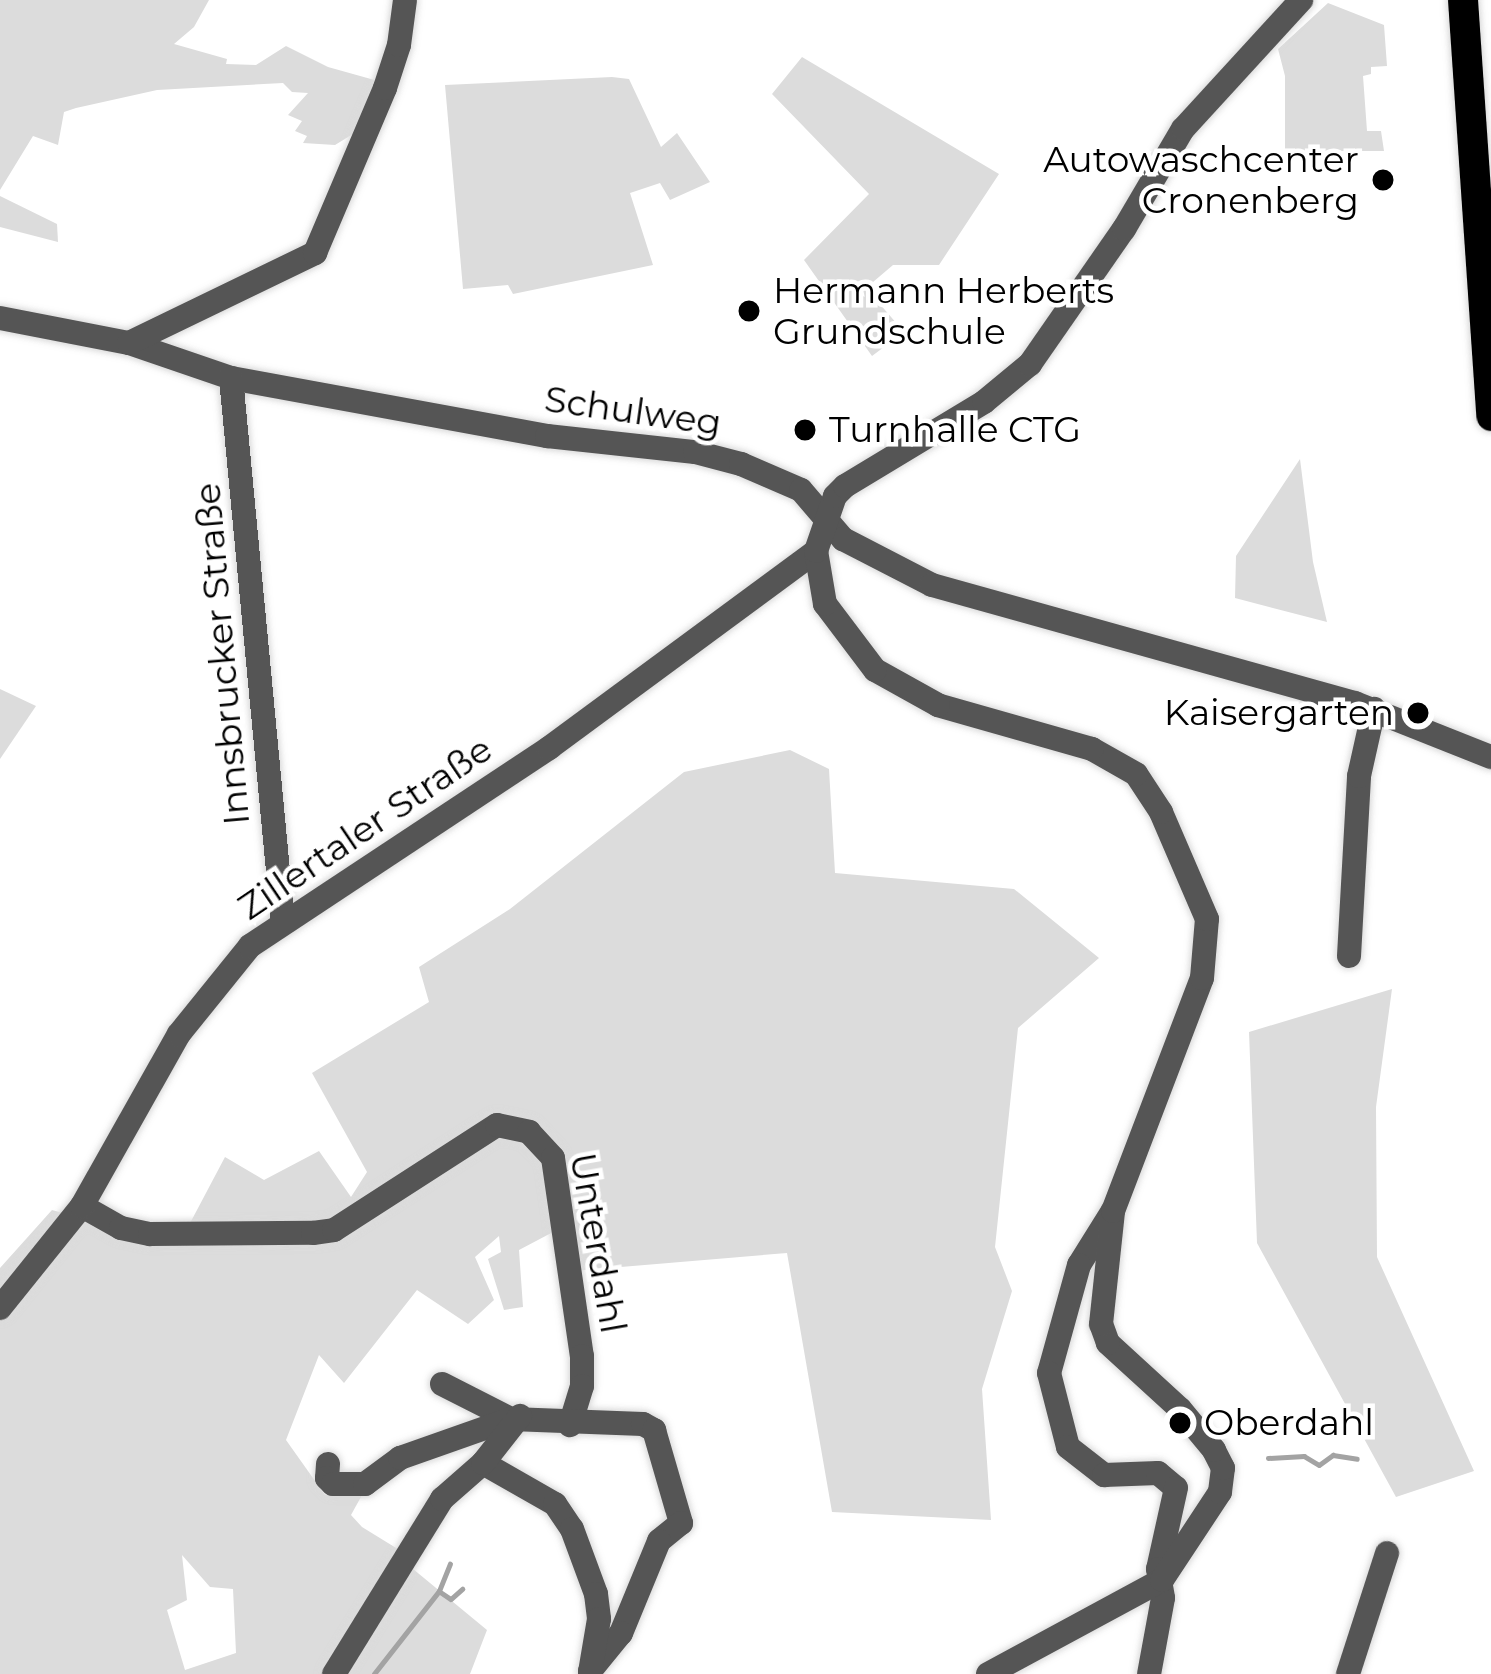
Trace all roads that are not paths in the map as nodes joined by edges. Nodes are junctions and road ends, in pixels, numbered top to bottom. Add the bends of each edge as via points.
1 (405, 0) edge
2 (1301, 0) edge
3 (1463, 0) edge
4 (1481, 104) edge
5 (0, 318) edge
6 (129, 343) junction
7 (231, 378) junction
8 (1491, 416) edge
9 (826, 521) junction
10 (816, 551) junction
11 (1374, 709) junction
12 (1491, 757) edge
13 (283, 923) junction
14 (1349, 956) dead end
15 (82, 1206) junction
16 (1113, 1210) junction
17 (0, 1308) edge
18 (442, 1384) dead end
19 (516, 1418) junction
20 (570, 1425) junction
21 (483, 1463) junction
22 (328, 1464) dead end
23 (1388, 1553) dead end
24 (1162, 1580) junction
25 (590, 1672) edge
26 (334, 1674) edge
27 (988, 1674) edge
28 (1149, 1674) edge
29 (1348, 1674) edge

1 - 6 street via 385,88 315,253
2 - 9 street via 1184,129 1030,364 984,402 845,486
3 - 4 main road
4 - 8 main road
5 - 6 street, Schulweg
6 - 7 street, Schulweg
7 - 9 street, Schulweg via 547,436 695,452 801,490
7 - 13 street, Innsbrucker Straße
9 - 10 street
9 - 11 street, Schulweg via 843,539 932,585
10 - 13 street, Zillertaler Straße via 549,748
10 - 16 street via 835,623 892,682 969,716 1092,749 1136,774 1162,812 1203,903 1209,939 1202,978
11 - 12 street, Schulweg
11 - 14 street via 1359,776
13 - 15 street, Zillertaler Straße via 250,946 179,1034
15 - 17 street, Zillertaler Straße
15 - 20 street, Unterdahl via 150,1234 334,1230 497,1125 530,1132 553,1159 582,1356
16 - 24 street via 1103,1335 1180,1409 1223,1468 1212,1508
16 - 24 street via 1068,1292 1051,1393 1067,1448 1094,1470 1158,1473 1176,1489
18 - 19 street
19 - 20 street
19 - 21 street
19 - 22 street via 400,1458 365,1484 333,1484
20 - 25 street via 650,1426 681,1523 659,1541 621,1633
21 - 25 street via 555,1504 572,1529 596,1594
21 - 26 street via 442,1498
23 - 29 street
24 - 27 street
24 - 28 street

